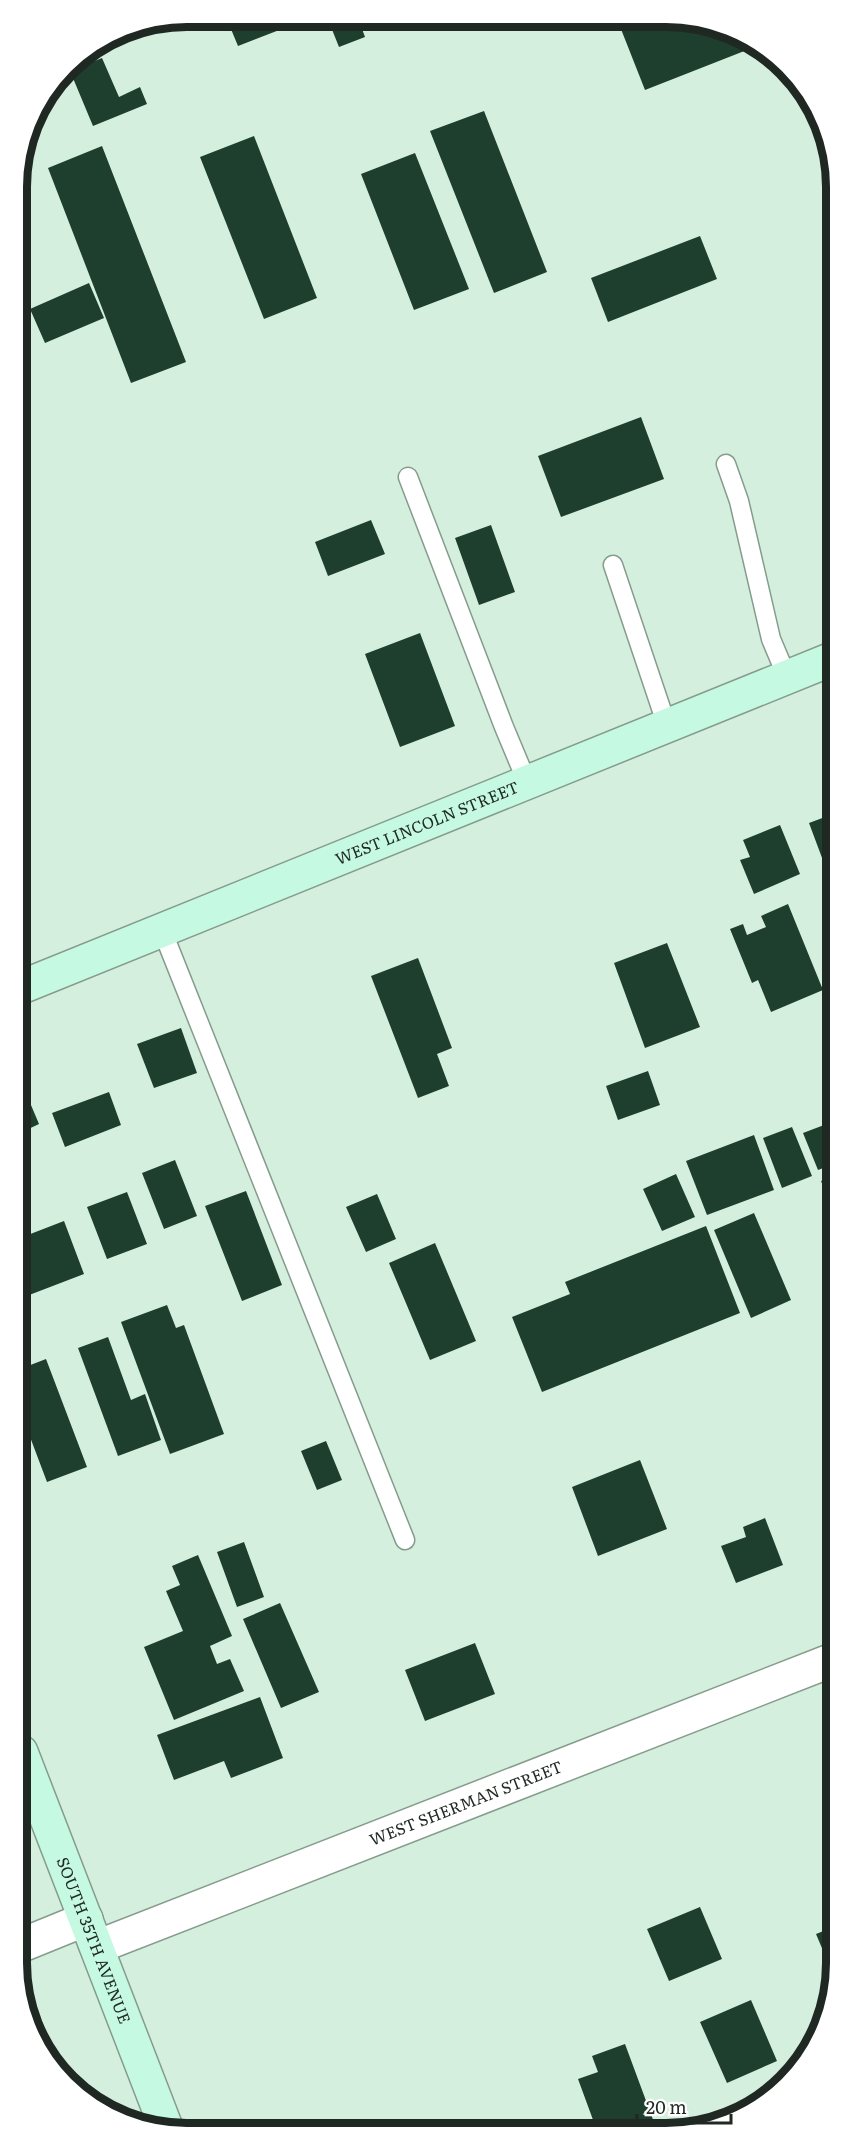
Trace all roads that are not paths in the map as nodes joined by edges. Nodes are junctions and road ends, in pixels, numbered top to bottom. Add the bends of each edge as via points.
1 (726, 464) dead end
2 (408, 477) dead end
3 (613, 565) dead end
4 (826, 661) edge
5 (787, 677) junction
6 (667, 726) junction
7 (527, 782) junction
8 (162, 930) junction
9 (27, 985) edge
10 (405, 1540) dead end
11 (826, 1662) edge
12 (27, 1767) edge
13 (92, 1933) junction
14 (27, 1944) edge
15 (164, 2121) edge

1 - 5 lane via 739,501 771,639
2 - 7 lane
3 - 6 lane
4 - 5 street, WEST LINCOLN STREET
5 - 6 street, WEST LINCOLN STREET
6 - 7 street, WEST LINCOLN STREET
7 - 8 street, WEST LINCOLN STREET
8 - 9 street, WEST LINCOLN STREET
8 - 10 lane
11 - 13 street, WEST SHERMAN STREET
12 - 13 street, SOUTH 35TH AVENUE
13 - 14 street, WEST SHERMAN STREET
13 - 15 street, SOUTH 35TH AVENUE

